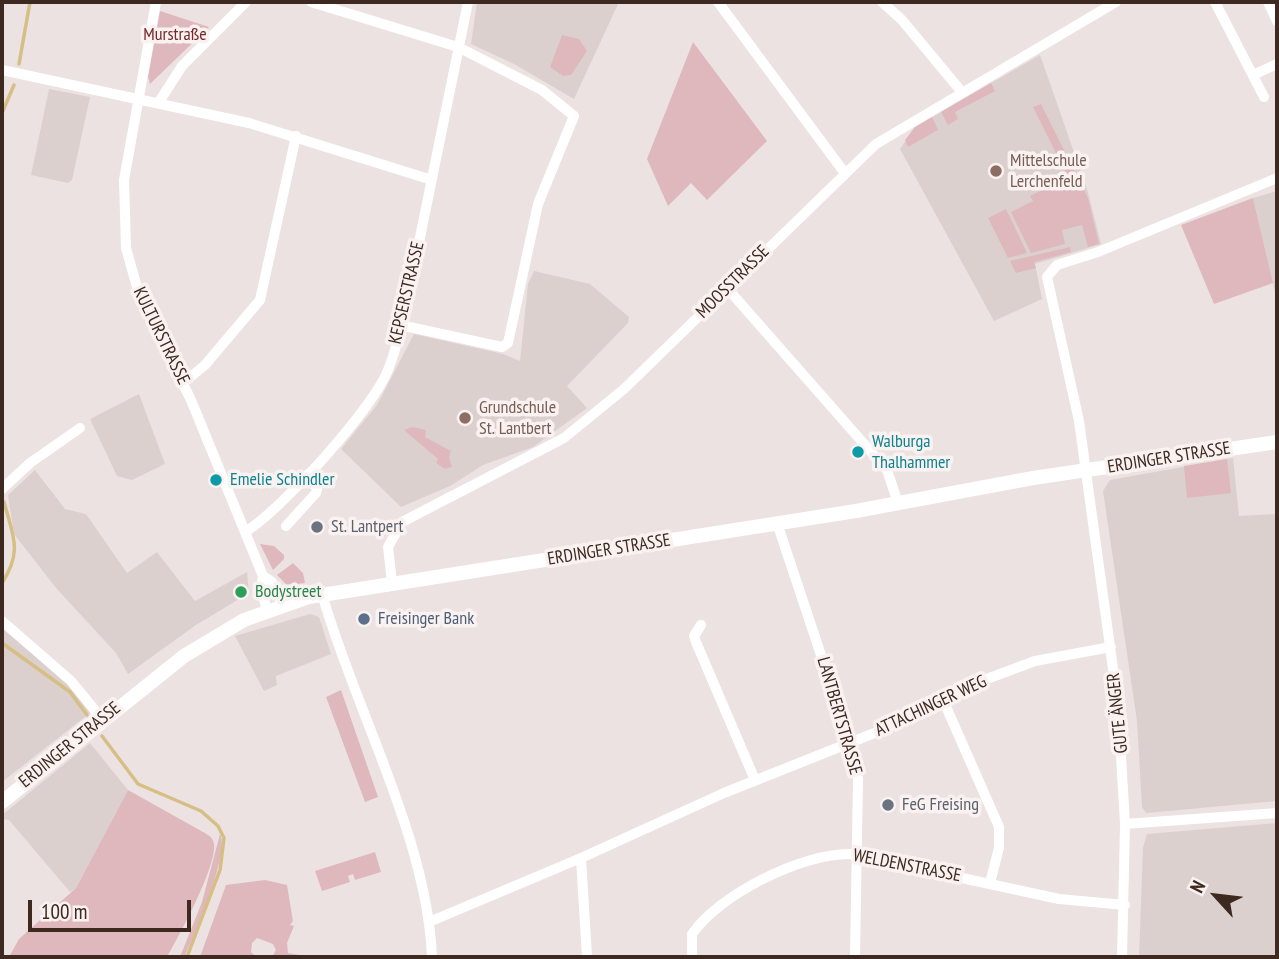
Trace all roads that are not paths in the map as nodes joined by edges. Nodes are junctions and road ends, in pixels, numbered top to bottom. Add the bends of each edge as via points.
1 (156, 2) edge
2 (246, 2) edge
3 (311, 2) edge
4 (468, 2) edge
5 (718, 2) edge
6 (882, 2) edge
7 (1116, 2) edge
8 (1216, 2) edge
9 (1268, 2) edge
10 (1277, 21) edge
11 (458, 47) junction
12 (1277, 64) edge
13 (2, 70) edge
14 (1253, 75) junction
15 (961, 91) junction
16 (1264, 97) dead end
17 (137, 100) junction
18 (159, 102) junction
19 (296, 136) junction
20 (844, 172) junction
21 (1277, 178) edge
22 (432, 180) junction
23 (727, 288) junction
24 (400, 325) junction
25 (183, 383) junction
26 (80, 428) dead end
27 (1277, 442) edge
28 (1086, 470) junction
29 (308, 474) junction
30 (2, 489) edge
31 (898, 503) junction
32 (777, 523) junction
33 (286, 526) dead end
34 (245, 533) junction
35 (263, 576) junction
36 (392, 582) junction
37 (322, 594) junction
38 (283, 606) junction
39 (267, 611) junction
40 (2, 621) edge
41 (701, 625) dead end
42 (1111, 647) junction
43 (944, 702) junction
44 (102, 719) junction
45 (850, 742) junction
46 (755, 780) junction
47 (2, 802) edge
48 (1277, 813) edge
49 (1125, 824) junction
50 (858, 855) junction
51 (582, 858) junction
52 (990, 883) junction
53 (1125, 905) junction
54 (429, 922) junction
55 (695, 956) edge
56 (432, 957) edge
57 (587, 957) edge
58 (855, 957) edge
59 (1122, 957) edge

1 - 17 street, KULTURSTRASSE
2 - 18 street via 182,66
3 - 11 street
4 - 11 street, KEPSERSTRASSE
5 - 20 street
6 - 15 street
7 - 15 street, MOOSSTRASSE
8 - 14 street
9 - 10 street
11 - 22 street, KEPSERSTRASSE
11 - 24 street via 542,90 572,111 574,122 538,204 508,343 502,347
12 - 14 street
13 - 17 street
14 - 16 street
15 - 20 street, MOOSSTRASSE via 897,129
17 - 18 street
17 - 25 street, KULTURSTRASSE via 124,180 126,248 140,298
18 - 19 street
19 - 22 street
19 - 25 street via 260,300 205,365
20 - 23 street, MOOSSTRASSE
21 - 28 street, GUTE ÄNGER via 1058,265 1047,277 1074,391
22 - 24 street, KEPSERSTRASSE
23 - 31 street via 887,470
23 - 36 street, MOOSSTRASSE via 624,389 555,444 402,522 388,547
24 - 29 street, KEPSERSTRASSE via 391,363 378,389
25 - 34 street, KULTURSTRASSE
26 - 30 street
27 - 28 street, ERDINGER STRASSE
28 - 31 street, ERDINGER STRASSE
28 - 42 street, GUTE ÄNGER
29 - 33 street via 316,494
29 - 34 street, KEPSERSTRASSE
31 - 32 street, ERDINGER STRASSE
32 - 36 street, ERDINGER STRASSE
32 - 45 street, LANTBERTSTRASSE
34 - 35 street, KULTURSTRASSE
35 - 38 street, KULTURSTRASSE via 272,583
35 - 39 street, KULTURSTRASSE
36 - 37 street, ERDINGER STRASSE
37 - 38 street, ERDINGER STRASSE
37 - 54 street via 399,813
38 - 39 street, ERDINGER STRASSE
39 - 44 street, ERDINGER STRASSE via 184,656
40 - 44 street via 65,676
41 - 46 street via 694,636 696,642
42 - 43 street, ATTACHINGER WEG via 1025,664
42 - 49 street, GUTE ÄNGER
43 - 45 street, ATTACHINGER WEG
43 - 52 street via 999,827
44 - 47 street, ERDINGER STRASSE
45 - 46 street, ATTACHINGER WEG
45 - 50 street, LANTBERTSTRASSE via 859,787
46 - 51 street, ATTACHINGER WEG
48 - 49 street
49 - 53 street, GUTE ÄNGER
50 - 52 street, WELDENSTRASSE
50 - 55 street, WELDENSTRASSE via 825,855 732,897 694,932
50 - 58 street, LANTBERTSTRASSE
51 - 54 street, ATTACHINGER WEG
51 - 57 street
52 - 53 street, WELDENSTRASSE via 1078,902
53 - 59 street, GUTE ÄNGER
54 - 56 street

